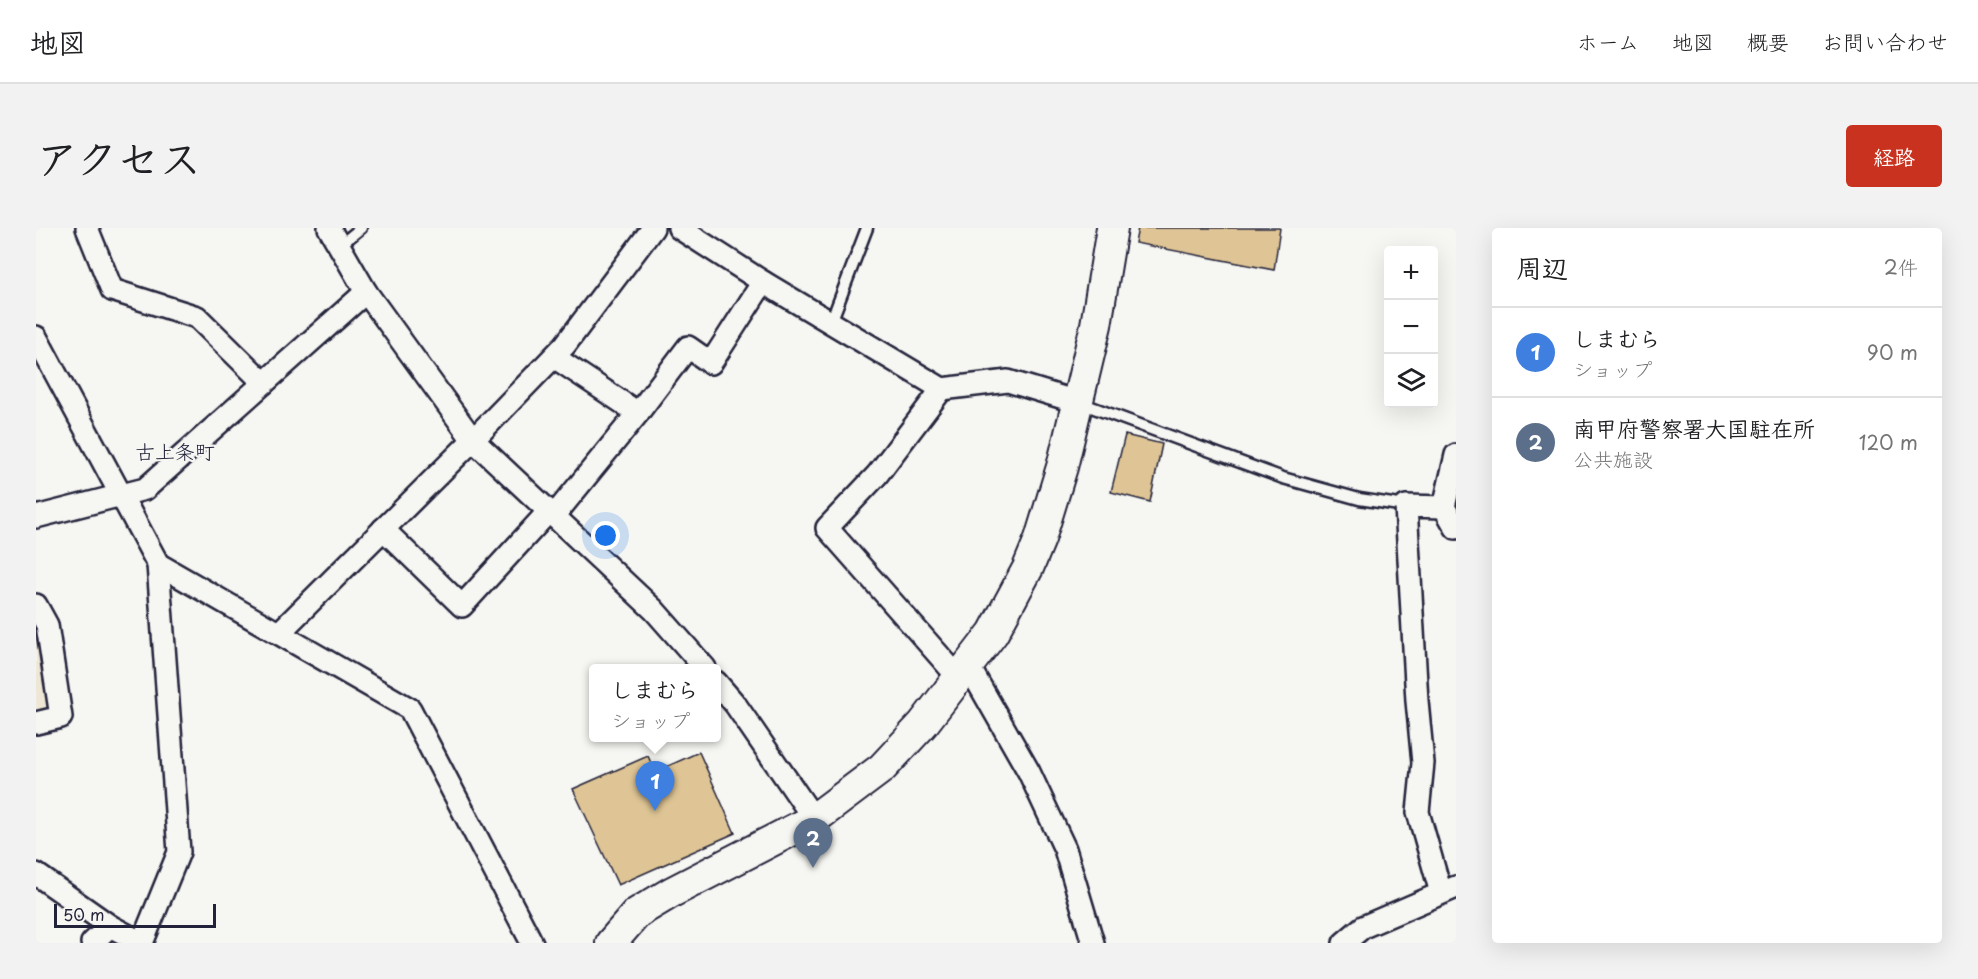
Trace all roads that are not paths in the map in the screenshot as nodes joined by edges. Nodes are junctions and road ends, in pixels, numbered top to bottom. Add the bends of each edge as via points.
1 (87, 228) edge
2 (361, 228) edge
3 (653, 228) edge
4 (679, 228) edge
5 (867, 228) edge
6 (1112, 228) edge
7 (334, 237) edge
8 (763, 282) junction
9 (366, 292) junction
10 (831, 322) junction
11 (36, 337) edge
12 (554, 357) junction
13 (264, 383) junction
14 (942, 389) junction
15 (1077, 402) junction
16 (638, 413) junction
17 (473, 440) junction
18 (1456, 455) edge
19 (123, 496) junction
20 (1406, 506) junction
21 (1444, 507) junction
22 (552, 514) junction
23 (36, 517) edge
24 (1456, 528) edge
25 (383, 529) junction
26 (158, 564) junction
27 (36, 605) edge
28 (279, 633) junction
29 (701, 664) edge
30 (963, 672) junction
31 (721, 687) edge
32 (36, 723) edge
33 (814, 819) junction
34 (36, 874) edge
35 (1448, 890) edge
36 (110, 926) junction
37 (92, 943) edge
38 (142, 943) edge
39 (532, 943) edge
40 (611, 943) edge
41 (1093, 943) edge
42 (1344, 943) edge

1 - 13 street via 112,290 196,317
2 - 7 lane
3 - 12 street
4 - 8 street
5 - 10 lane
6 - 15 street via 1096,325
7 - 9 street
8 - 10 street
8 - 16 street via 711,363 688,347
9 - 13 street
9 - 17 street
10 - 14 street
11 - 19 street
12 - 16 street
12 - 17 street
13 - 19 street via 145,489
14 - 15 street via 1008,381
14 - 30 street via 877,475 827,528
15 - 20 lane via 1283,478 1359,499
15 - 30 street via 1040,539 993,633
16 - 22 street
17 - 22 street
17 - 25 street
18 - 21 street
19 - 23 street
19 - 26 street
20 - 21 street
20 - 35 street via 1423,763 1418,812
21 - 24 street
22 - 25 street via 462,606
22 - 29 street via 654,610
25 - 28 street
26 - 28 street
26 - 38 street via 179,852
27 - 32 street via 47,625 61,717
28 - 39 street via 410,709
30 - 33 street via 882,768
30 - 41 street via 1029,772 1060,839
31 - 33 street
33 - 40 street via 672,892 637,914
34 - 36 street
35 - 42 street via 1363,927
36 - 37 street
36 - 38 street

